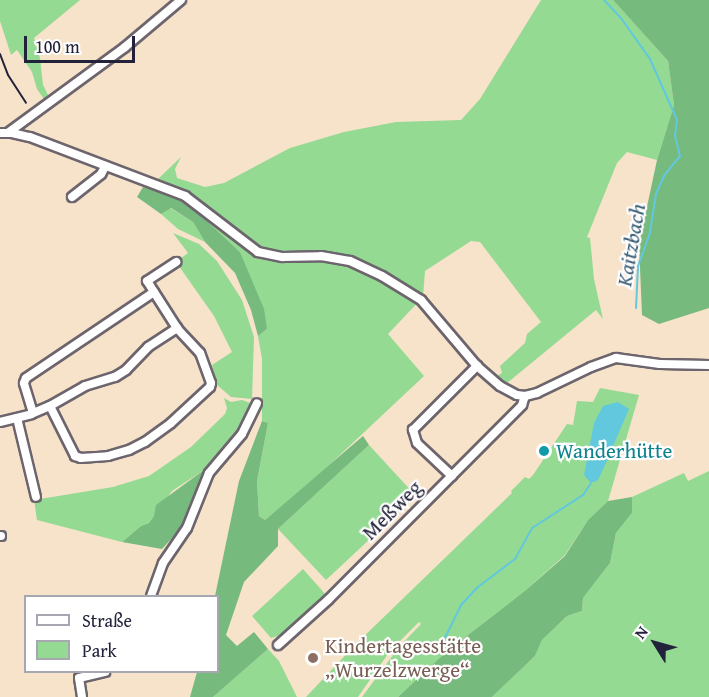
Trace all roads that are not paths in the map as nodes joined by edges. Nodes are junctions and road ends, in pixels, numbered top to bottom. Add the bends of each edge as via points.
1 (180, 0) edge
2 (4, 133) edge
3 (105, 167) junction
4 (72, 197) dead end
5 (176, 262) dead end
6 (154, 292) junction
7 (177, 328) junction
8 (709, 365) edge
9 (477, 366) junction
10 (525, 396) junction
11 (256, 403) dead end
12 (50, 406) junction
13 (33, 413) junction
14 (17, 418) junction
15 (0, 422) edge
16 (452, 476) junction
17 (36, 497) dead end
18 (152, 595) edge
19 (278, 645) dead end
20 (101, 673) edge
21 (82, 697) edge

1 - 2 street via 125,47
2 - 3 street via 30,137
3 - 4 street
3 - 9 street via 185,196 258,252 350,261 382,276 421,300
5 - 6 street via 147,281
6 - 7 street
6 - 13 street via 26,378
7 - 12 street via 148,347 115,377 85,386
7 - 12 street via 200,353 212,383 145,442 108,456 81,458 72,452
8 - 10 street via 616,358
9 - 10 street via 500,386
9 - 16 street via 413,430 417,443
10 - 16 street, Meßweg via 522,405
11 - 18 street via 242,434 209,473 187,528 163,563
12 - 13 street
13 - 14 street
14 - 15 street
14 - 17 street
16 - 19 street, Meßweg
20 - 21 street via 79,678

